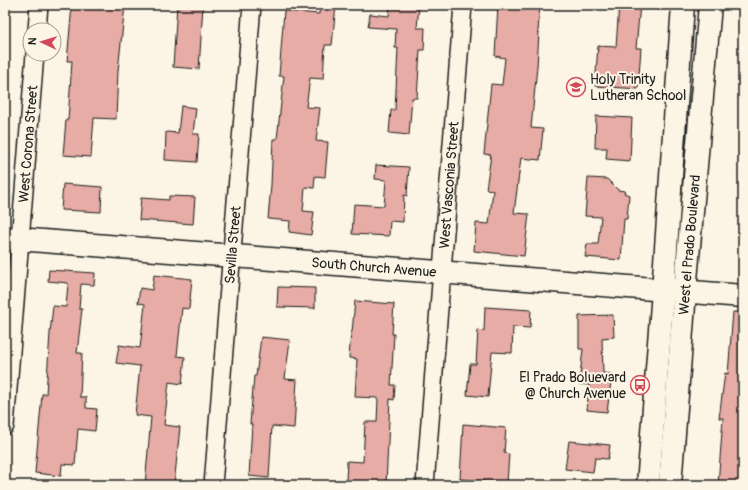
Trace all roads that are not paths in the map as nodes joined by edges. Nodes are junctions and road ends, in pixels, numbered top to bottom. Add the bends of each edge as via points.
1 (40, 5) edge
2 (252, 5) edge
3 (463, 5) edge
4 (683, 5) edge
5 (710, 5) edge
6 (38, 22) edge
7 (34, 62) edge
8 (12, 238) edge
9 (232, 256) junction
10 (442, 272) junction
11 (674, 291) junction
12 (743, 296) edge
13 (5, 426) edge
14 (213, 485) edge
15 (425, 485) edge
16 (648, 485) edge
17 (670, 485) edge

1 - 6 street
2 - 9 street, Sevilla Street
3 - 10 street, West Vasconia Street
4 - 11 street, West el Prado Boulevard
5 - 11 street, West el Prado Boulevard
7 - 8 street, West Corona Street
8 - 9 street, South Church Avenue
8 - 13 street, West Corona Street
9 - 10 street, South Church Avenue
9 - 14 street, Sevilla Street
10 - 11 street, South Church Avenue
10 - 15 street, West Vasconia Street
11 - 12 street, South Church Avenue
11 - 16 street, West el Prado Boulevard
11 - 17 street, West el Prado Boulevard

